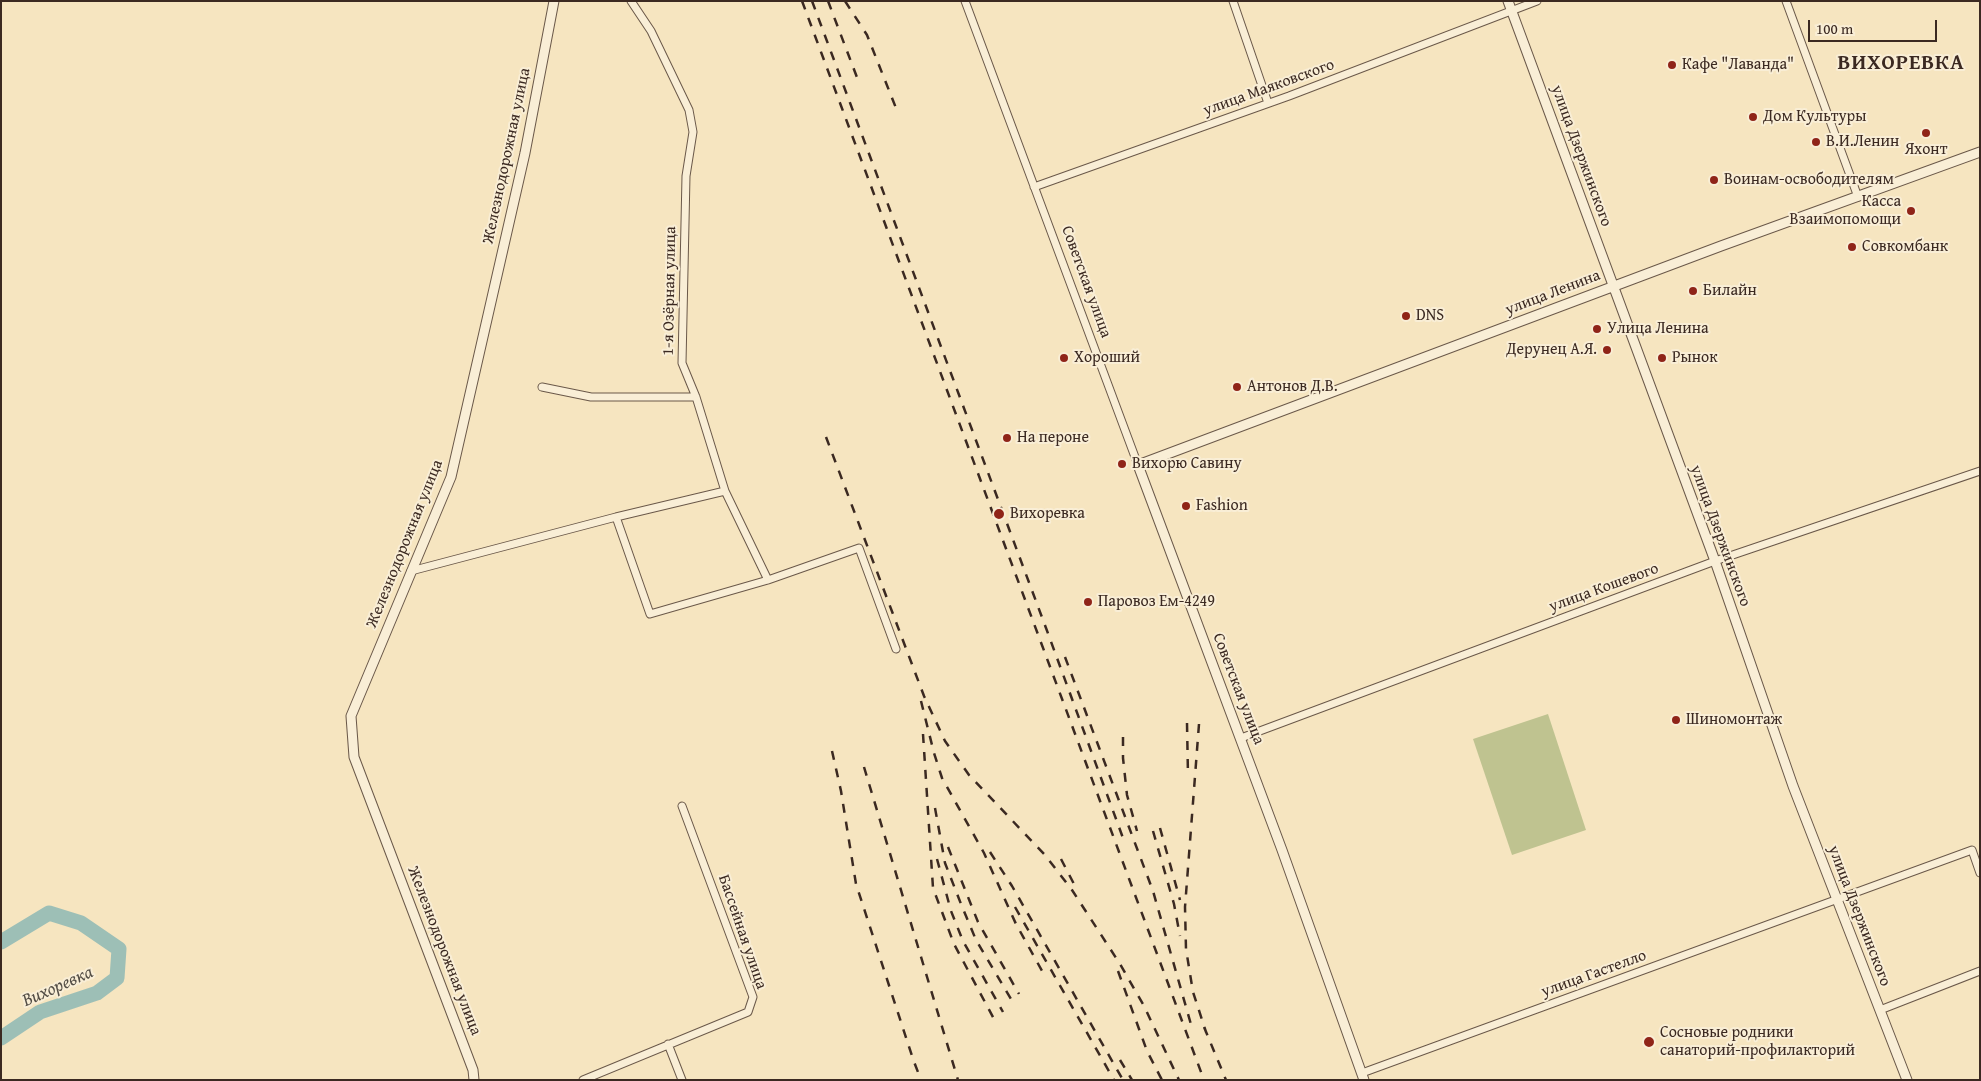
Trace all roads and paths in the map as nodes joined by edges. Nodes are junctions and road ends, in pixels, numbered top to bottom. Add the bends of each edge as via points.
1 (554, 1) edge
2 (631, 1) edge
3 (965, 1) edge
4 (1233, 1) edge
5 (1508, 1) edge
6 (1537, 1) edge
7 (1786, 1) edge
8 (1511, 10) junction
9 (1268, 103) junction
10 (1980, 152) edge
11 (1034, 187) junction
12 (1858, 197) junction
13 (1613, 286) junction
14 (542, 387) dead end
15 (696, 397) junction
16 (1138, 465) junction
17 (1980, 471) edge
18 (725, 491) junction
19 (616, 517) junction
20 (1715, 562) junction
21 (411, 572) junction
22 (768, 580) junction
23 (896, 649) dead end
24 (1241, 738) junction
25 (682, 806) dead end
26 (1980, 872) edge
27 (1836, 898) junction
28 (1980, 972) edge
29 (1880, 1010) junction
30 (668, 1044) junction
31 (1363, 1076) edge
32 (474, 1080) edge
33 (583, 1080) edge
34 (682, 1080) edge
35 (1907, 1080) edge

1 - 21 street, Железнодорожная улица via 525,153 451,477
2 - 15 street, 1-я Озёрная улица via 660,48 689,110 693,132 686,176 682,363
3 - 11 street, Советская улица
4 - 9 street
5 - 8 street, улица Дзержинского
6 - 8 street, улица Маяковского
7 - 12 street
8 - 9 street, улица Маяковского
8 - 13 street, улица Дзержинского
9 - 11 street, улица Маяковского
10 - 12 street, улица Ленина
11 - 16 street, Советская улица
12 - 13 street, улица Ленина
13 - 16 street, улица Ленина
13 - 20 street, улица Дзержинского
14 - 15 street via 591,397
15 - 18 street, 1-я Озёрная улица
16 - 24 street, Советская улица
17 - 20 street, улица Кошевого
18 - 19 street
18 - 22 street, 1-я Озёрная улица
19 - 21 street
19 - 22 street via 650,614
20 - 24 street, улица Кошевого
20 - 27 street, улица Дзержинского
21 - 32 street, Железнодорожная улица via 351,716 354,756 473,1070
22 - 23 street via 859,548
24 - 31 street, Советская улица
25 - 30 street, Бассейная улица via 752,997 748,1012
26 - 27 street, улица Гастелло via 1972,850
27 - 29 street, улица Дзержинского
27 - 31 street, улица Гастелло
28 - 29 street
29 - 35 street, улица Дзержинского
30 - 33 street, Бассейная улица
30 - 34 street

